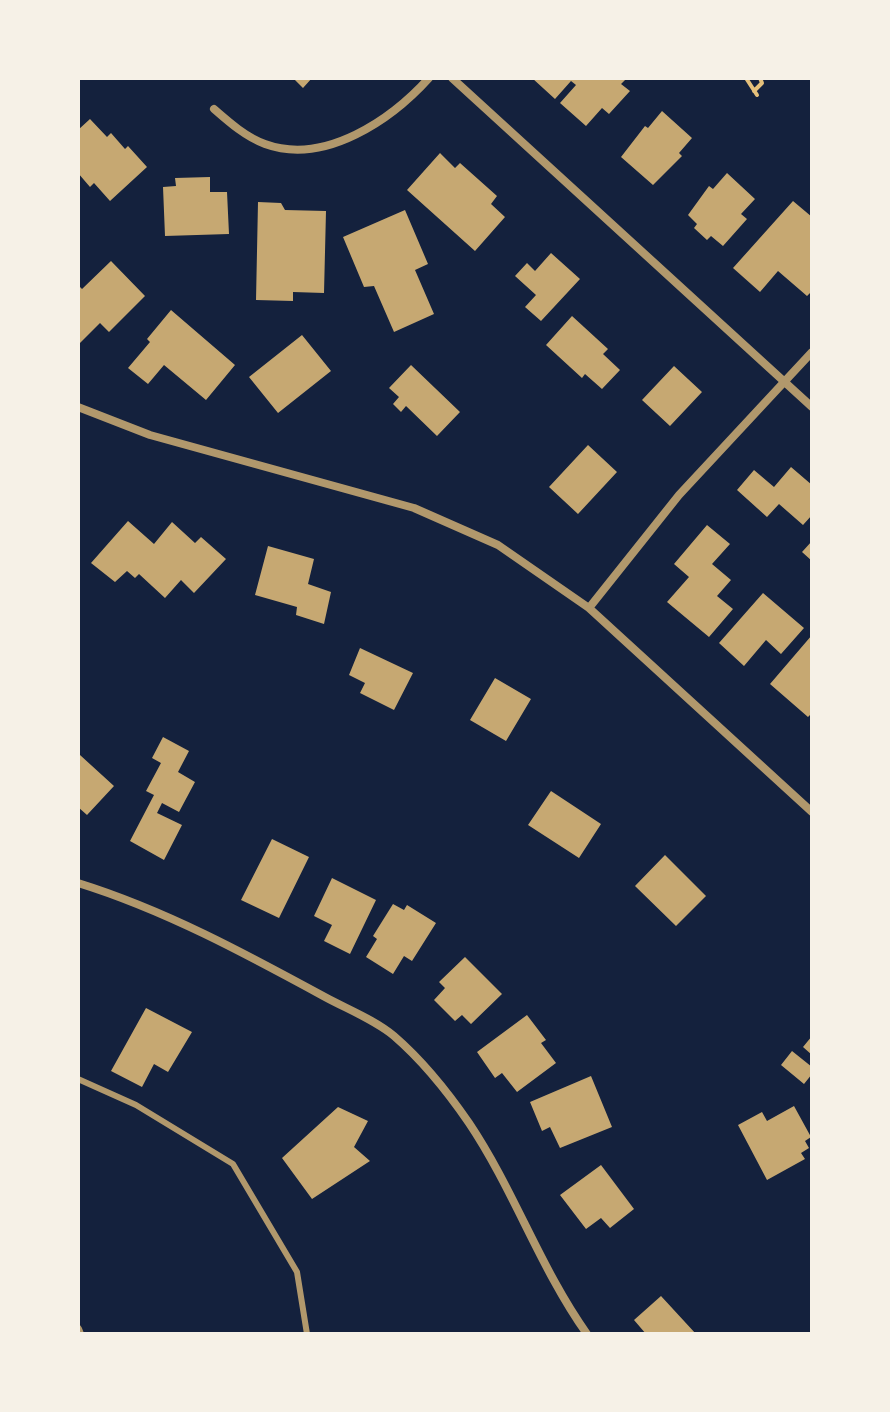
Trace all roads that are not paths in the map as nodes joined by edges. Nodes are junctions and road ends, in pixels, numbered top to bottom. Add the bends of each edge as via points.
1 (429, 78) edge
2 (452, 78) edge
3 (214, 109) dead end
4 (812, 352) edge
5 (784, 382) junction
6 (78, 407) edge
7 (812, 407) edge
8 (589, 608) junction
9 (812, 812) edge
10 (78, 883) edge
11 (78, 1079) edge
12 (585, 1333) edge
13 (307, 1334) edge

1 - 3 street via 374,126 312,147 268,145
2 - 5 street
4 - 5 street
5 - 7 street
5 - 8 street via 679,495
6 - 8 street via 150,435 414,508 498,545
8 - 9 street
10 - 12 street via 140,905 258,961 391,1034 435,1076 470,1125
11 - 13 lane via 136,1105 233,1164 297,1272

